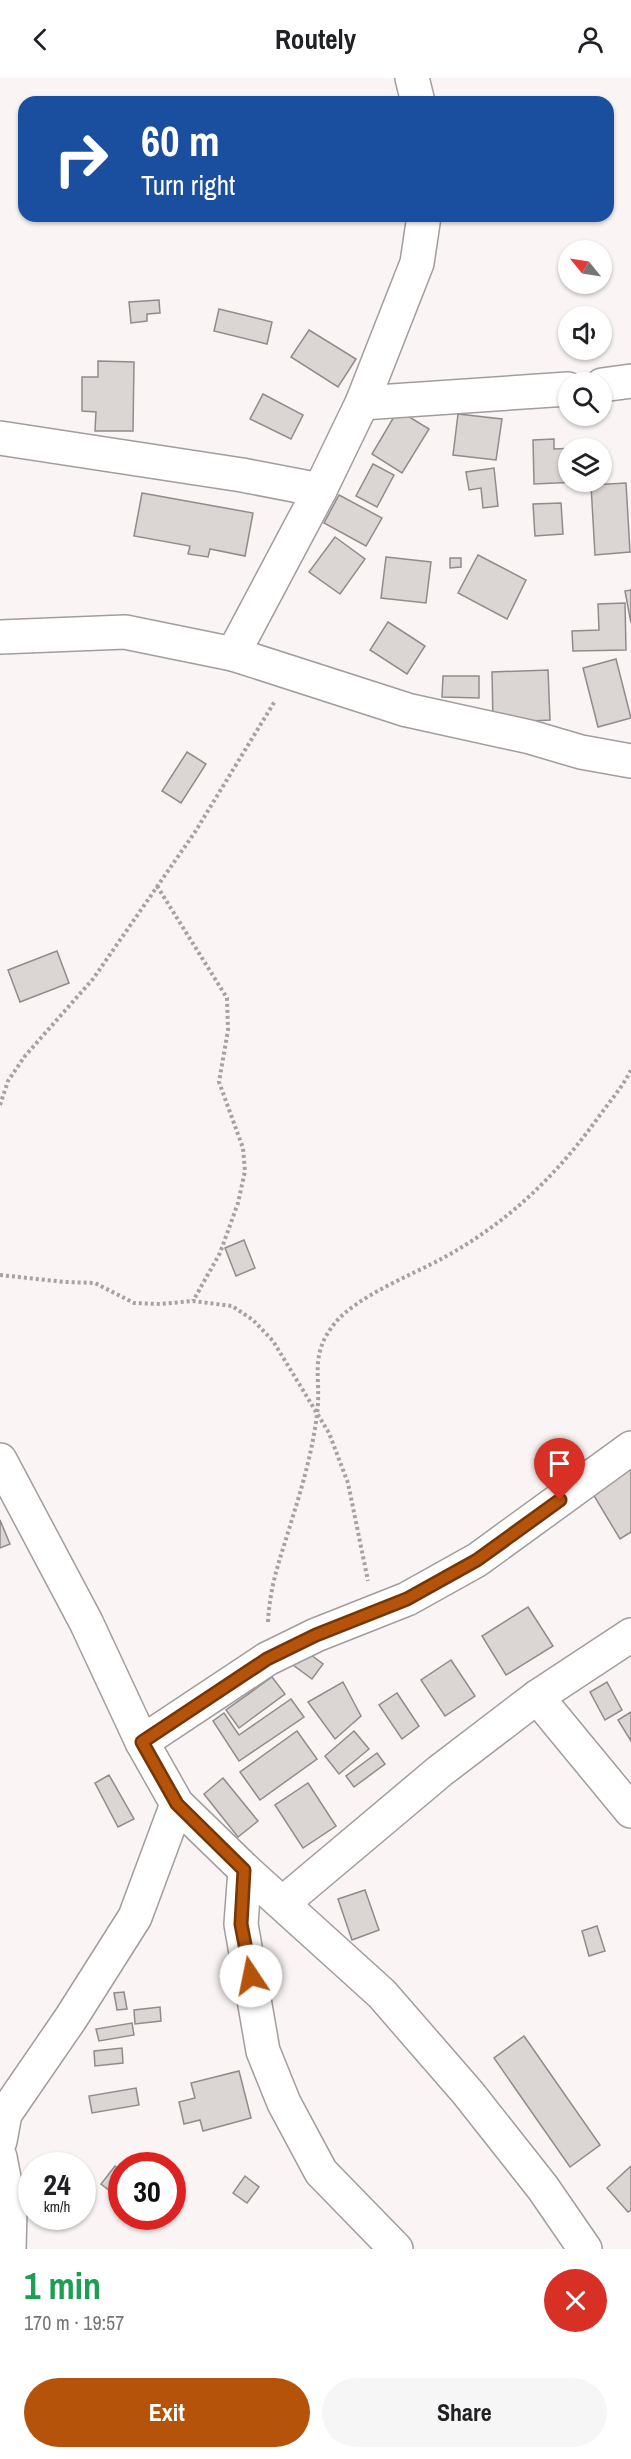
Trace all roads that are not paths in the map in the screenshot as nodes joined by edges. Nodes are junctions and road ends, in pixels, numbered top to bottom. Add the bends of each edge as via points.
1 (412, 78) edge
2 (416, 96) edge
3 (423, 222) edge
4 (631, 381) edge
5 (612, 384) edge
6 (558, 391) edge
7 (362, 403) junction
8 (0, 438) edge
9 (320, 490) junction
10 (0, 637) edge
11 (233, 654) junction
12 (631, 761) edge
13 (631, 1448) edge
14 (4, 1476) edge
15 (631, 1635) edge
16 (537, 1696) junction
17 (142, 1742) junction
18 (177, 1804) junction
19 (631, 1811) edge
20 (244, 1870) junction
21 (284, 1903) junction
22 (0, 2141) edge
23 (0, 2157) edge
24 (9, 2249) edge
25 (396, 2249) edge
26 (585, 2249) edge

1 - 2 street
3 - 7 street via 417,263
4 - 5 street
6 - 7 street
7 - 9 street
8 - 9 street
9 - 11 street
10 - 11 street via 125,632
11 - 12 street via 407,710
13 - 17 street via 477,1560 407,1599 267,1659
14 - 17 street via 86,1622
15 - 16 street
16 - 19 street
16 - 21 street via 440,1771
17 - 18 street
18 - 20 street
18 - 22 street via 135,1917 5,2114
20 - 21 street
20 - 25 street via 241,1924 262,2051 284,2103 321,2172
21 - 26 street via 398,2012 537,2179
23 - 24 street via 10,2210

